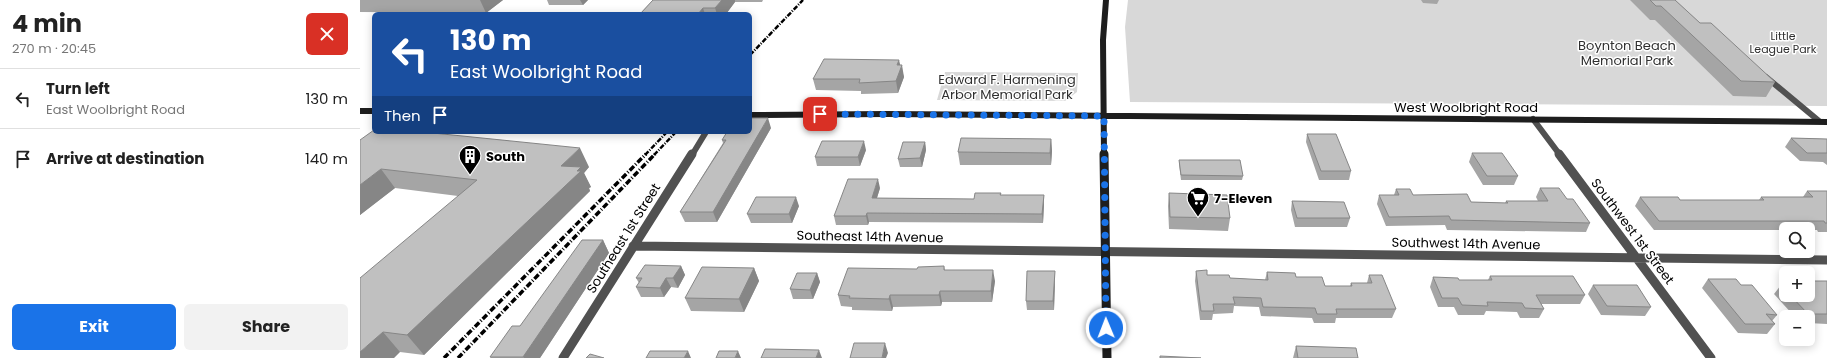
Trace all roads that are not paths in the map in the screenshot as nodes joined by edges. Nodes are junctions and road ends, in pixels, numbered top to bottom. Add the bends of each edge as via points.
1 (1106, 0) edge
2 (1761, 73) edge
3 (360, 111) edge
4 (372, 111) edge
5 (752, 112) edge
6 (763, 114) junction
7 (752, 116) edge
8 (1104, 116) junction
9 (1533, 119) junction
10 (1823, 122) edge
11 (705, 134) edge
12 (633, 246) junction
13 (1105, 252) junction
14 (1636, 258) junction
15 (1827, 260) edge
16 (563, 358) edge
17 (1107, 358) edge
18 (1711, 358) edge

1 - 8 main road via 1103,40
2 - 10 street
3 - 4 main road
5 - 6 main road
6 - 7 main road
6 - 8 main road, West Woolbright Road
8 - 9 main road, West Woolbright Road
8 - 13 main road
9 - 10 main road, West Woolbright Road
9 - 14 street, Southwest 1st Street
11 - 12 street, Southeast 1st Street
12 - 13 street, Southeast 14th Avenue
12 - 16 street, Southeast 1st Street
13 - 14 street, Southwest 14th Avenue
13 - 17 main road
14 - 15 street, Southwest 14th Avenue
14 - 18 street, Southwest 1st Street

